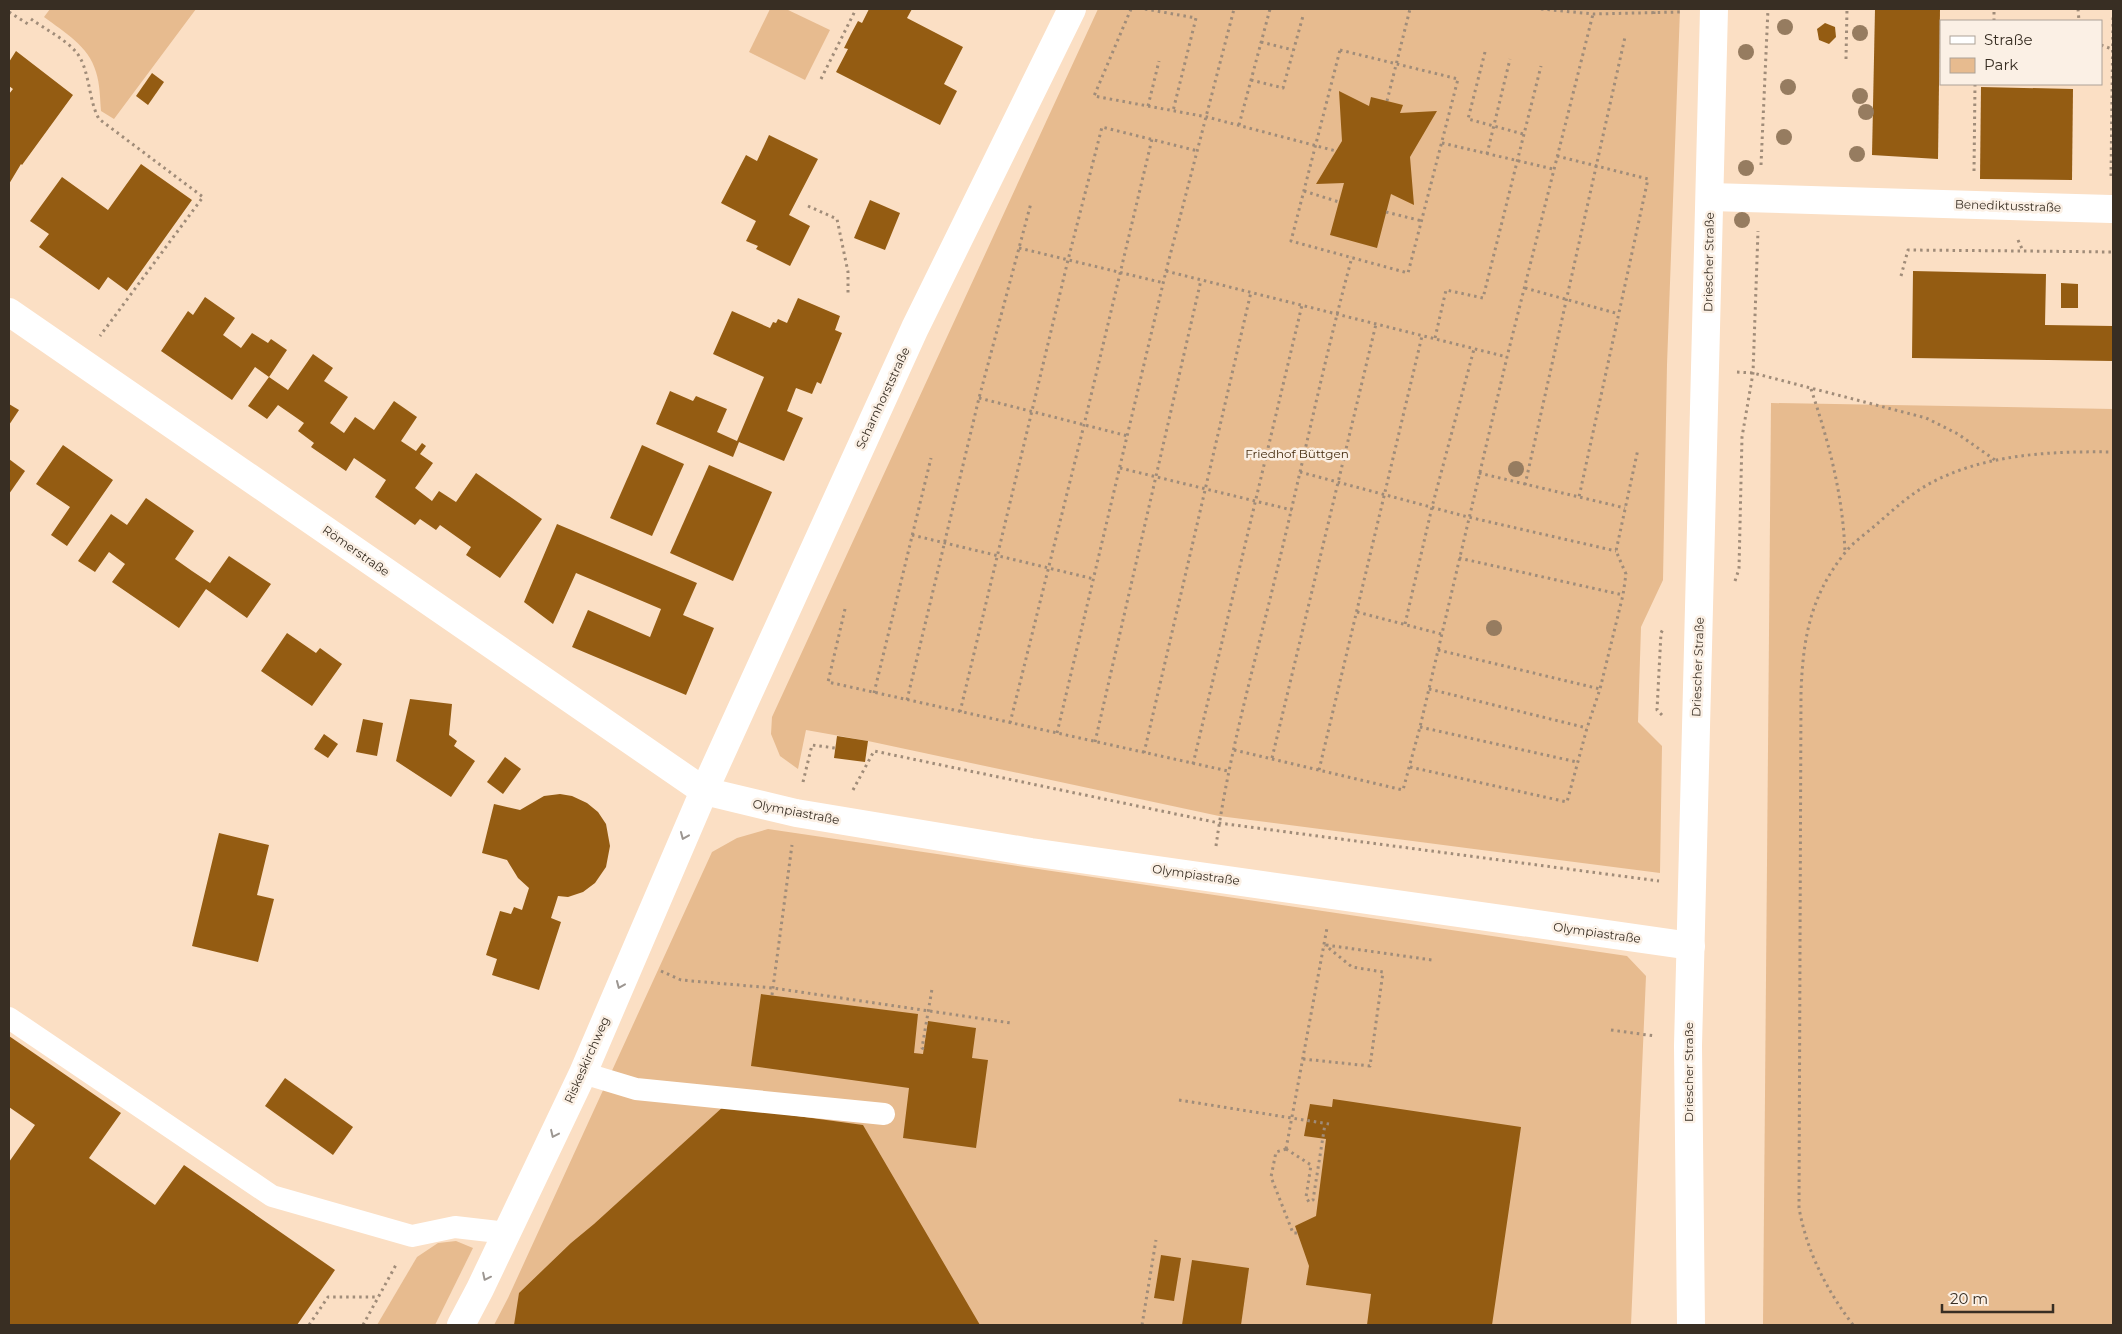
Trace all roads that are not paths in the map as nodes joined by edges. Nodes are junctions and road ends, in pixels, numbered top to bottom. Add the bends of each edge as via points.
1 (1072, 9) edge
2 (1714, 9) edge
3 (1710, 197) junction
4 (2112, 209) edge
5 (9, 312) edge
6 (704, 791) junction
7 (1691, 946) junction
8 (9, 1018) edge
9 (583, 1073) junction
10 (884, 1114) dead end
11 (507, 1233) junction
12 (461, 1325) edge
13 (1691, 1325) edge

1 - 6 street, Scharnhorststraße via 915,328
2 - 3 street, Driescher Straße
3 - 4 street, Benediktusstraße
3 - 7 street, Driescher Straße
5 - 6 street, Römerstraße
6 - 7 street, Olympiastraße via 796,814 1031,852
6 -> 9 street, Riskeskirchweg
7 - 13 street, Driescher Straße via 1688,1046
8 - 11 lane via 272,1196 412,1236 455,1227
9 - 10 lane via 636,1089
9 -> 11 street, Riskeskirchweg
11 -> 12 street, Riskeskirchweg

